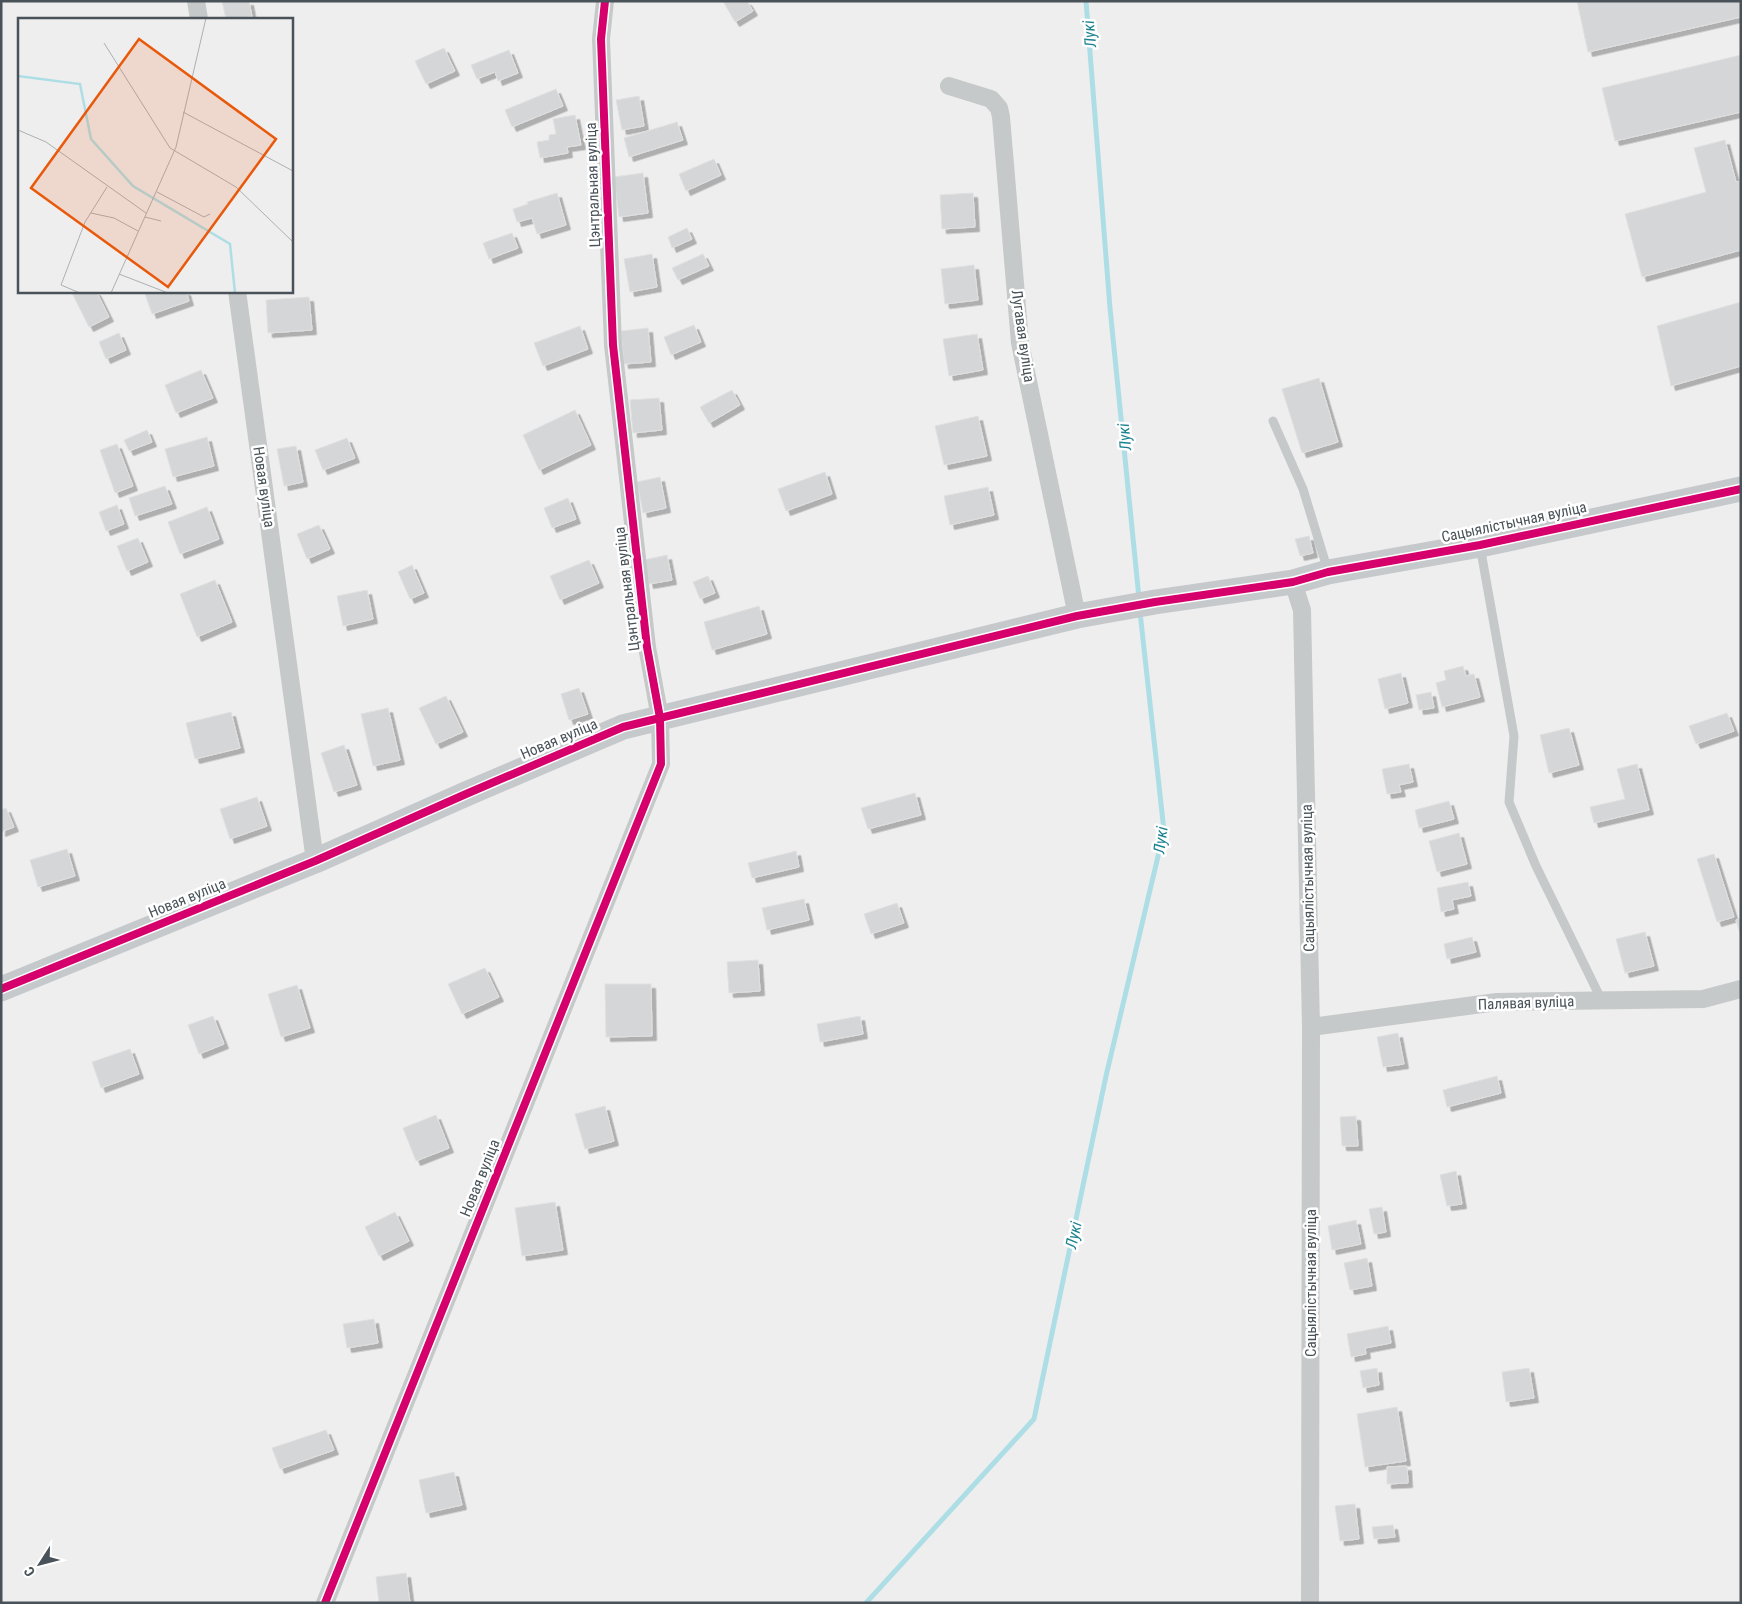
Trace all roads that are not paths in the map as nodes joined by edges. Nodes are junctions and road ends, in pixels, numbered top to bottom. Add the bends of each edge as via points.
1 (196, 1) edge
2 (605, 1) edge
3 (199, 18) edge
4 (949, 86) dead end
5 (236, 292) edge
6 (1273, 422) dead end
7 (1741, 489) edge
8 (1480, 545) junction
9 (1328, 572) junction
10 (1293, 582) junction
11 (1077, 616) junction
12 (660, 718) junction
13 (661, 764) joint
14 (315, 861) junction
15 (1, 989) edge
16 (1741, 989) edge
17 (1602, 1002) junction
18 (1311, 1027) junction
19 (325, 1603) edge
20 (1310, 1603) edge

1 - 3 street
2 - 12 street, Цэнтральная вуліца via 600,39 613,345 647,647
4 - 11 street, Лугавая вуліца via 991,99 999,108 1020,343
5 - 14 street, Новая вуліца
6 - 9 lane via 1303,489
7 - 8 street, Сацыялістычная вуліца
8 - 9 street, Сацыялістычная вуліца
8 - 17 lane via 1514,736 1509,802 1536,866
9 - 10 street, Сацыялістычная вуліца
10 - 11 street
10 - 18 street, Сацыялістычная вуліца via 1302,610
11 - 12 street
12 - 13 street, Цэнтральная вуліца
12 - 14 street, Новая вуліца via 624,727
13 - 19 street, Новая вуліца
14 - 15 street, Новая вуліца
16 - 17 street, Палявая вуліца via 1703,999
17 - 18 street, Палявая вуліца via 1497,1002
18 - 20 street, Сацыялістычная вуліца

